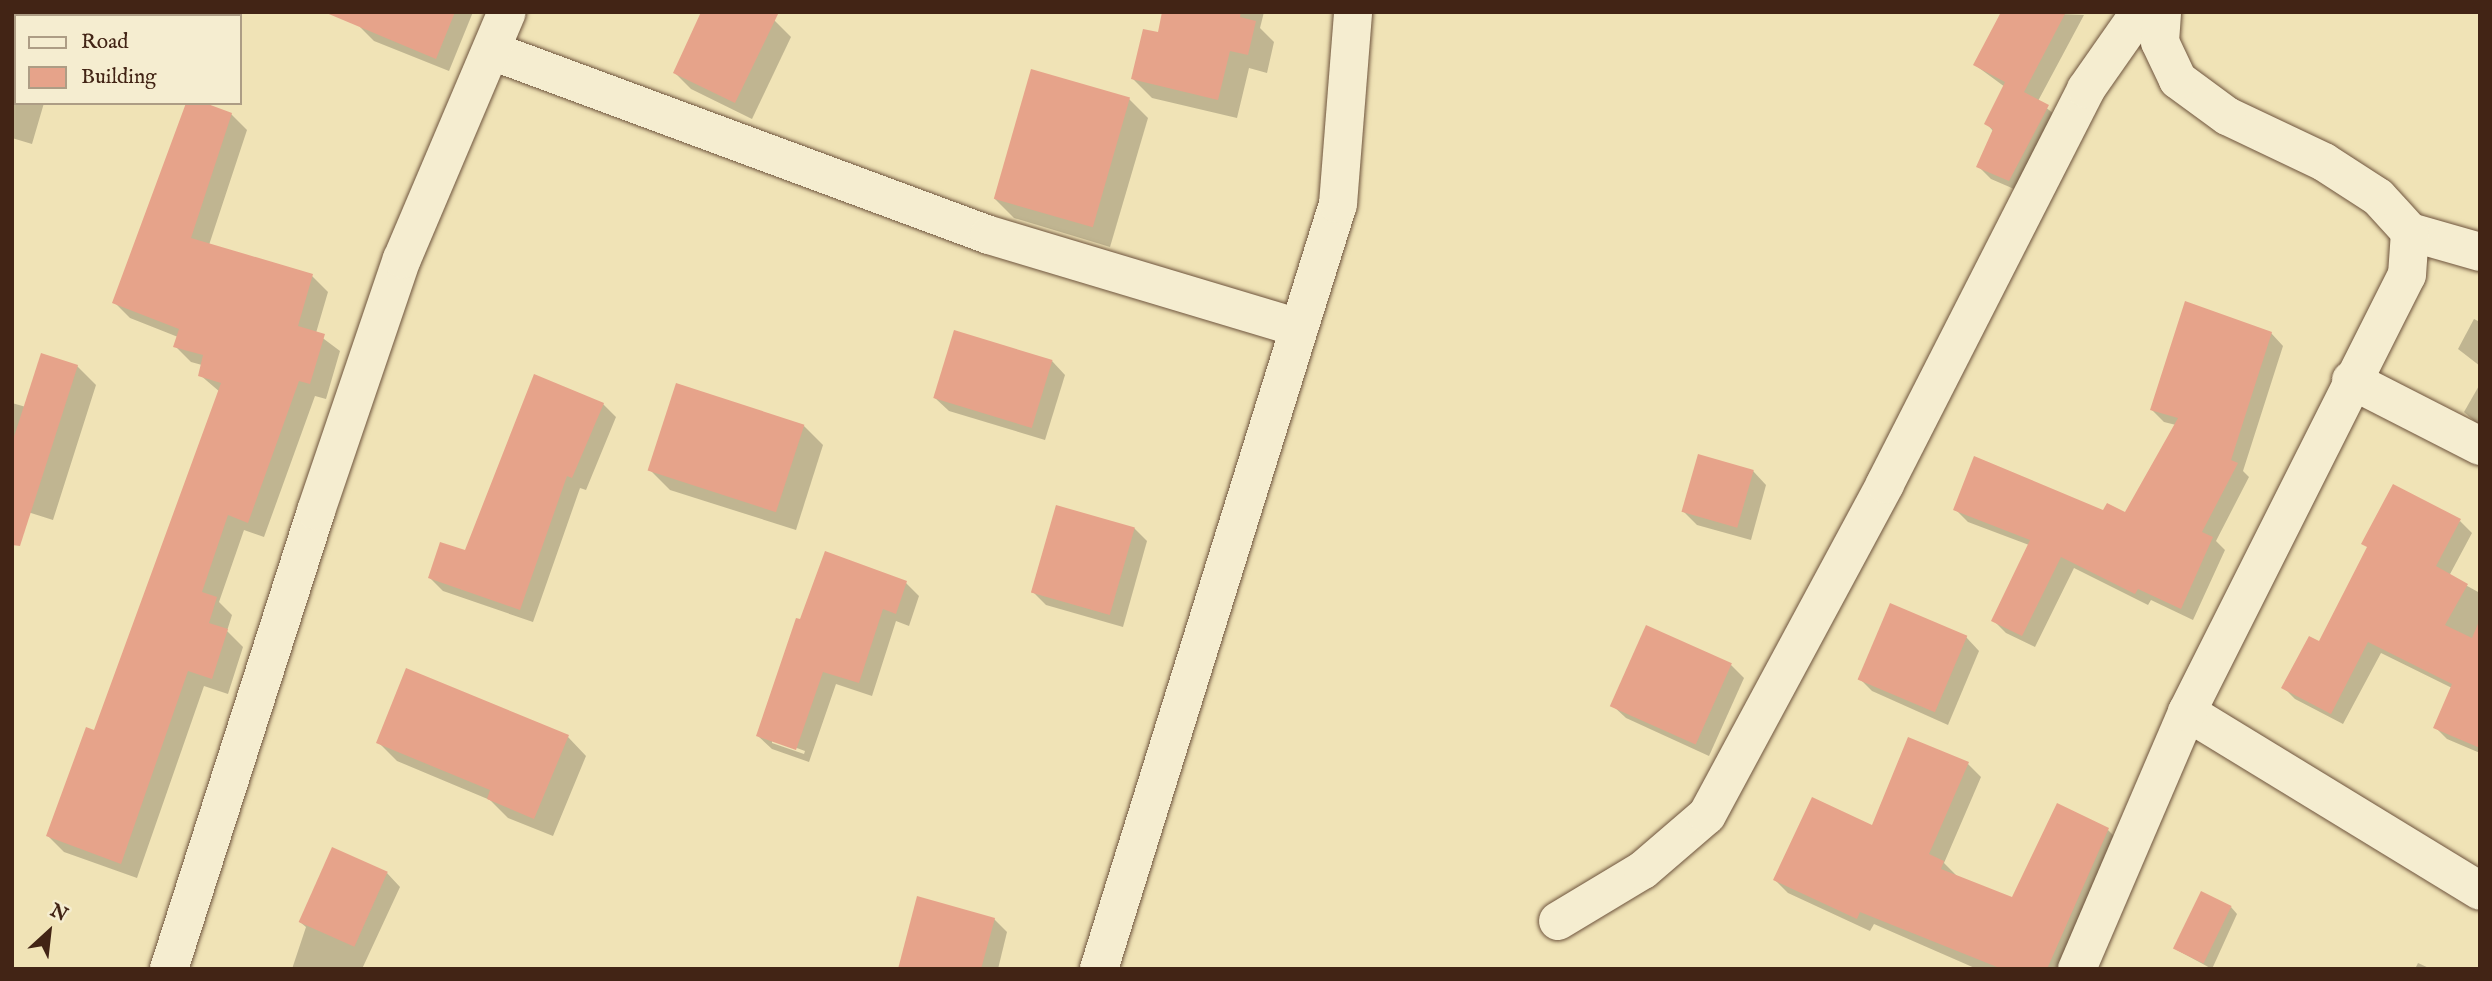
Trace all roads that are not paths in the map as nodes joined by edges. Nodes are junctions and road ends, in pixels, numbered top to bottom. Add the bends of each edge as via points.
1 (507, 12) edge
2 (1353, 12) edge
3 (2140, 12) edge
4 (2162, 12) edge
5 (492, 51) junction
6 (2410, 232) junction
7 (2480, 252) edge
8 (1296, 327) junction
9 (2351, 380) junction
10 (2480, 446) edge
11 (2187, 712) junction
12 (2480, 891) edge
13 (1558, 921) dead end
14 (169, 969) edge
15 (1100, 969) edge
16 (2077, 969) edge

1 - 5 street
2 - 8 street via 1338,204
3 - 13 street via 2086,89 1885,484 1707,815 1643,870
4 - 6 street via 2160,42 2178,80 2227,117 2324,162 2378,197
5 - 8 street via 989,235
5 - 14 street via 402,259
6 - 7 street
6 - 9 street via 2407,275
8 - 15 street
9 - 10 street
9 - 11 street
11 - 12 street
11 - 16 street

